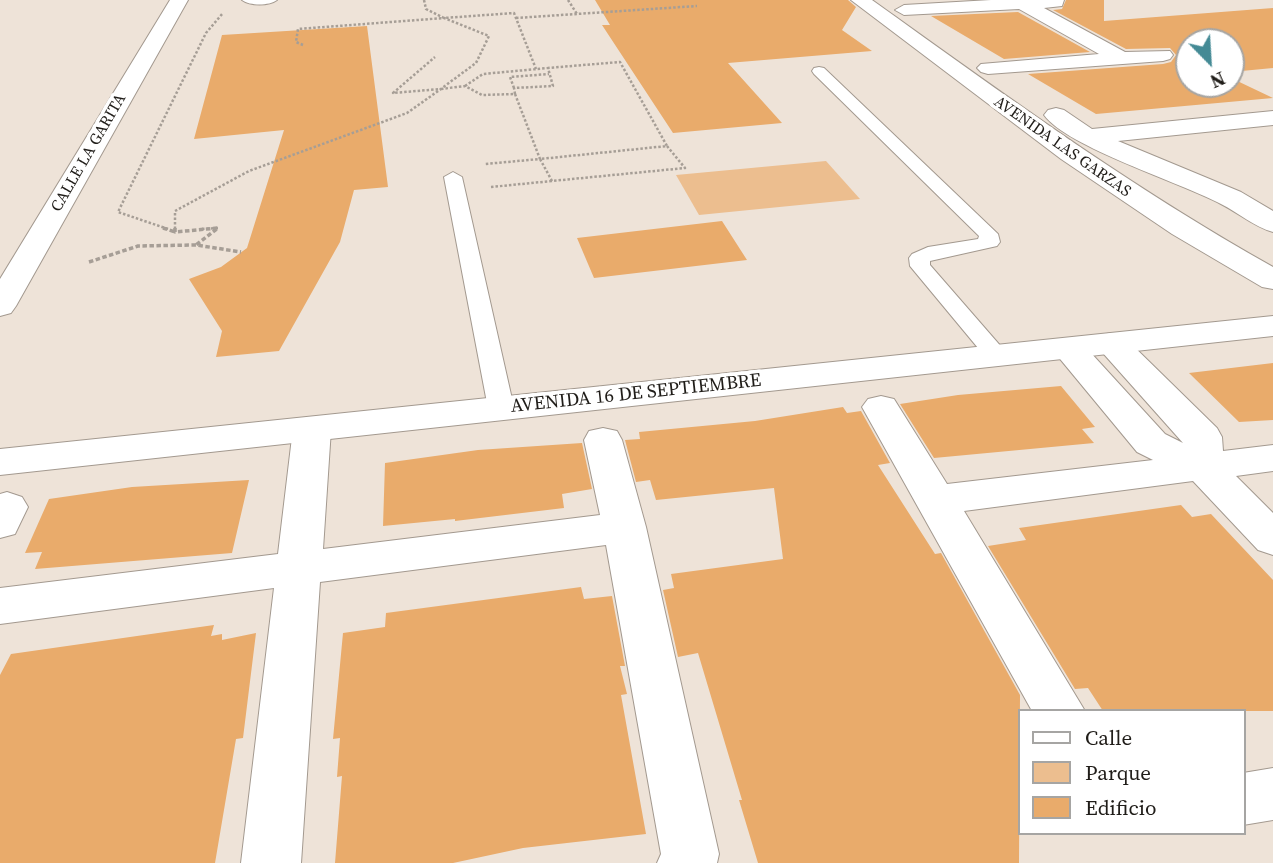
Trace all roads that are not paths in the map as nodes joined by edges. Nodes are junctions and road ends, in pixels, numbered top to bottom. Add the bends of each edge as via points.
1 (179, 0) edge
2 (248, 0) edge
3 (271, 0) edge
4 (860, 0) edge
5 (1056, 2) edge
6 (1023, 4) junction
7 (896, 5) edge
8 (1163, 55) dead end
9 (1122, 58) junction
10 (988, 68) junction
11 (819, 71) dead end
12 (1273, 118) edge
13 (1087, 136) junction
14 (1050, 140) junction
15 (453, 177) dead end
16 (1273, 223) edge
17 (1273, 280) edge
18 (0, 306) edge
19 (1273, 326) edge
20 (1111, 343) junction
21 (1068, 348) junction
22 (996, 355) junction
23 (881, 407) dead end
24 (501, 408) junction
25 (312, 429) junction
26 (603, 440) dead end
27 (1273, 458) edge
28 (0, 463) edge
29 (1203, 467) junction
30 (936, 500) junction
31 (624, 527) junction
32 (1273, 539) edge
33 (299, 566) junction
34 (0, 606) edge
35 (1058, 709) edge
36 (1273, 794) edge
37 (1245, 799) edge
38 (271, 863) edge
39 (687, 863) edge

1 - 18 street, CALLE LA GARITA
2 - 3 lane
4 - 14 street, AVENIDA LAS GARZAS
5 - 6 street
6 - 7 street
6 - 9 street
7 - 10 street, AVENIDA LAS GARZAS
8 - 9 street
9 - 10 street
10 - 13 street, AVENIDA LAS GARZAS
11 - 22 lane via 988,234 990,242 979,246 919,258 920,266
12 - 13 street
13 - 14 street
13 - 16 street, AVENIDA LAS GARZAS via 1231,198
14 - 17 street, AVENIDA LAS GARZAS via 1182,228
15 - 24 lane
19 - 20 street, AVENIDA 16 DE SEPTIEMBRE
20 - 21 street, AVENIDA 16 DE SEPTIEMBRE
20 - 29 street via 1203,437
21 - 22 street, AVENIDA 16 DE SEPTIEMBRE
21 - 29 street via 1151,443
22 - 24 street, AVENIDA 16 DE SEPTIEMBRE
23 - 30 street
24 - 25 street, AVENIDA 16 DE SEPTIEMBRE
25 - 28 street, AVENIDA 16 DE SEPTIEMBRE
25 - 33 street
26 - 31 street
27 - 29 street
29 - 30 street
29 - 32 street
30 - 35 street
31 - 33 street
31 - 39 street via 690,854
33 - 34 street
33 - 38 street
36 - 37 street

